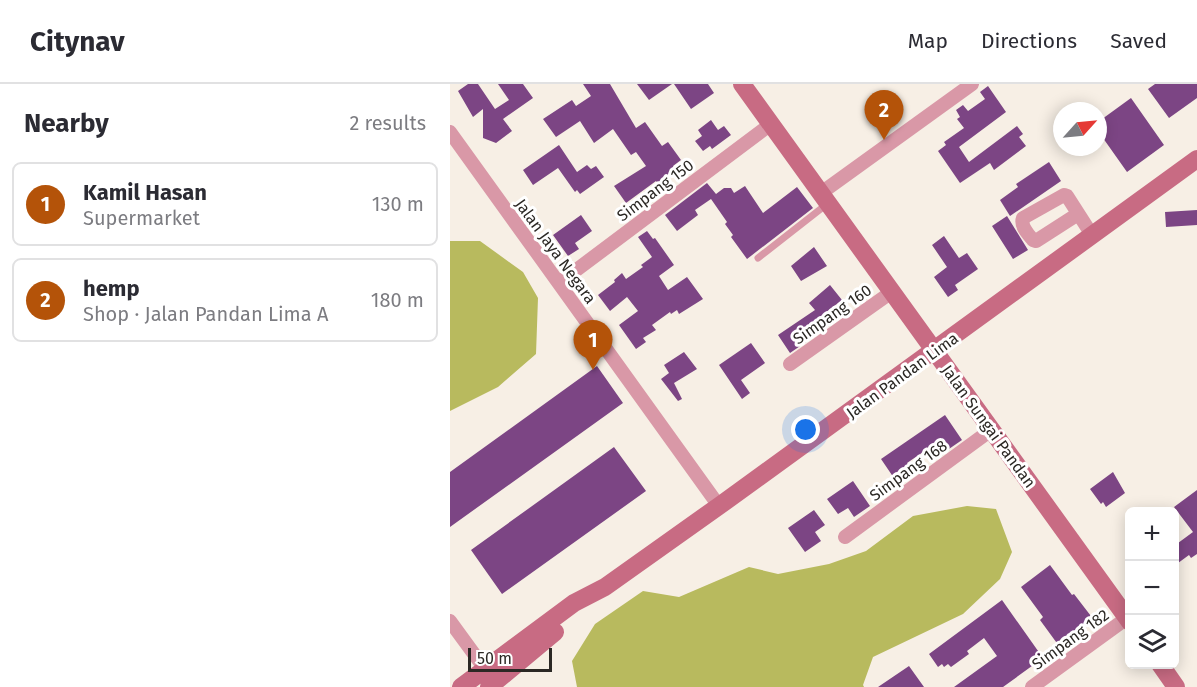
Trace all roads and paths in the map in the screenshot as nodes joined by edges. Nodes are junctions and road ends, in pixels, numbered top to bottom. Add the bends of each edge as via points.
1 (972, 84) edge
2 (744, 85) edge
3 (771, 124) junction
4 (450, 132) edge
5 (1197, 159) edge
6 (825, 198) junction
7 (1078, 214) dead end
8 (1092, 235) junction
9 (758, 258) dead end
10 (559, 283) junction
11 (892, 291) junction
12 (921, 331) junction
13 (961, 332) junction
14 (935, 351) junction
15 (790, 364) dead end
16 (948, 369) junction
17 (895, 380) junction
18 (991, 430) junction
19 (719, 506) junction
20 (845, 537) dead end
21 (605, 586) junction
22 (1125, 616) edge
23 (450, 621) edge
24 (1125, 622) edge
25 (485, 669) junction
26 (1163, 669) edge
27 (461, 687) edge
28 (489, 687) edge
29 (1032, 687) edge
30 (1176, 687) edge

1 - 6 street
2 - 3 main road, Jalan Sungai Pandan
3 - 6 main road, Jalan Sungai Pandan
3 - 10 street, Simpang 150
4 - 10 street, Jalan Jaya Negara
5 - 8 main road, Jalan Pandan Lima
6 - 9 lane
6 - 11 main road, Jalan Sungai Pandan
7 - 8 street
8 - 13 main road, Jalan Pandan Lima
10 - 19 street, Jalan Jaya Negara
11 - 12 main road, Jalan Sungai Pandan
11 - 15 street, Simpang 160
12 - 14 main road, Jalan Sungai Pandan
12 - 17 main road via 925,351
13 - 14 main road, Jalan Pandan Lima
13 - 16 main road via 946,352
14 - 16 main road, Jalan Sungai Pandan
14 - 17 main road, Jalan Pandan Lima
16 - 18 main road, Jalan Sungai Pandan
17 - 19 main road, Jalan Pandan Lima
18 - 20 street, Simpang 168
18 - 22 main road, Jalan Sungai Pandan
19 - 21 main road, Jalan Pandan Lima
21 - 25 main road, Jalan Pandan Lima via 574,603
21 - 28 main road, Jalan Pandan Lima via 580,612
23 - 25 street
24 - 29 street, Simpang 182
25 - 27 main road, Jalan Pandan Lima
26 - 30 main road

